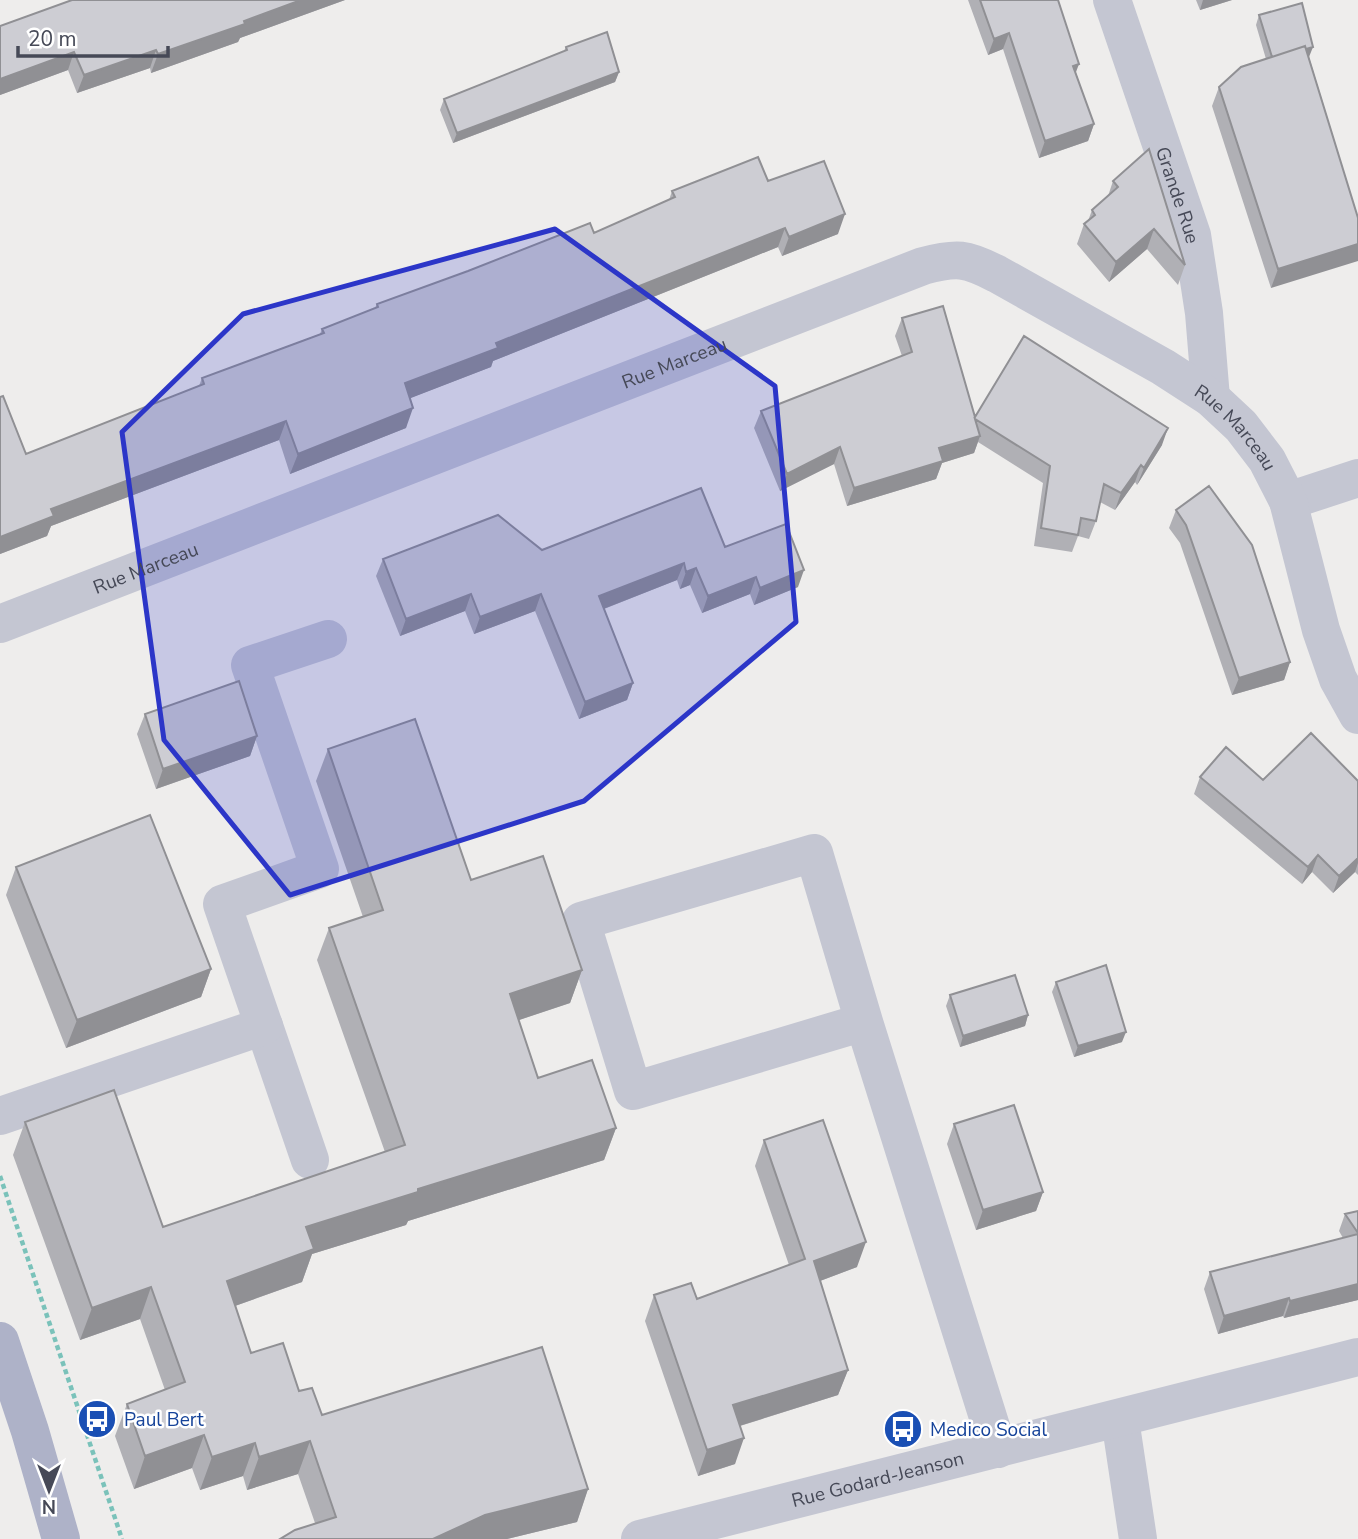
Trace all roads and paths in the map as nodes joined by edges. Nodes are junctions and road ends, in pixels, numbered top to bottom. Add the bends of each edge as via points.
1 (1112, 0) edge
2 (1211, 398) junction
3 (1358, 478) edge
4 (1288, 501) junction
5 (0, 624) edge
6 (328, 639) dead end
7 (1358, 715) edge
8 (864, 1022) junction
9 (264, 1026) junction
10 (0, 1116) edge
11 (310, 1160) dead end
12 (0, 1176) edge
13 (0, 1341) edge
14 (1358, 1357) edge
15 (1120, 1419) junction
16 (998, 1449) junction
17 (61, 1539) edge
18 (121, 1539) edge
19 (640, 1539) edge
20 (1138, 1539) edge

1 - 2 street, Grande Rue via 1192,235
2 - 4 street, Rue Marceau via 1267,460
2 - 5 street, Rue Marceau via 997,274 971,261 947,260
3 - 4 street
4 - 7 street via 1321,630 1338,679
6 - 9 street via 250,665 320,869 222,904
8 - 8 street via 632,1091 582,921 814,853
8 - 16 street
9 - 10 street
9 - 11 street
12 - 18 path
13 - 17 main road
14 - 15 street, Rue Godard-Jeanson
15 - 16 street, Rue Godard-Jeanson
15 - 20 street
16 - 19 street, Rue Godard-Jeanson

